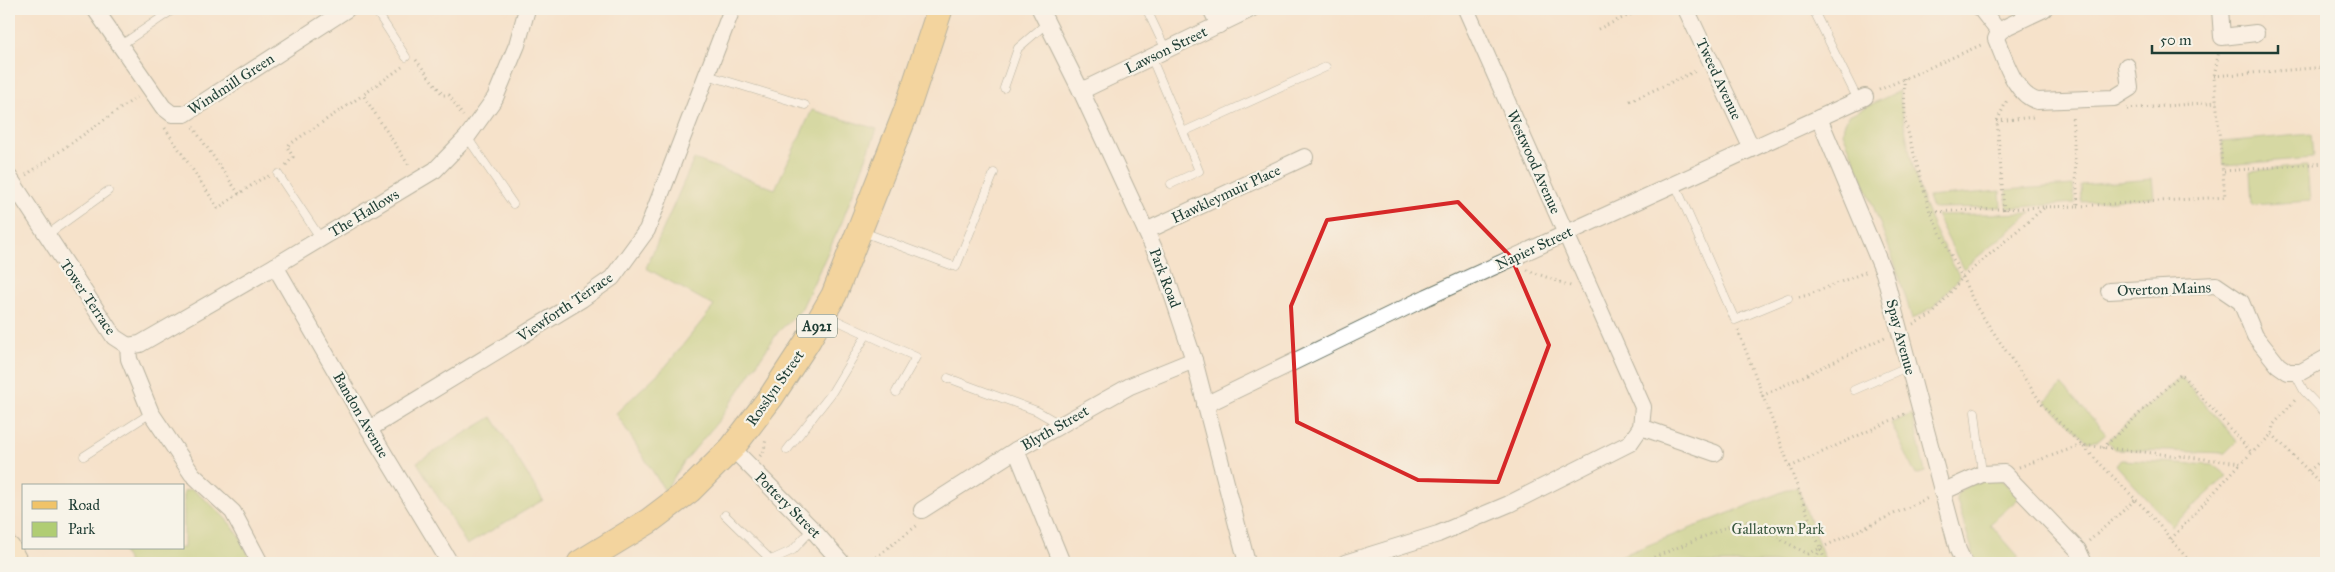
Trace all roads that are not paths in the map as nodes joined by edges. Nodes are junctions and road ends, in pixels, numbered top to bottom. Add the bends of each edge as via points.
1 (95, 9) edge
2 (174, 9) edge
3 (347, 9) edge
4 (375, 9) edge
5 (527, 9) edge
6 (732, 9) edge
7 (940, 9) edge
8 (1211, 9) edge
9 (1252, 9) edge
10 (1466, 9) edge
11 (1686, 9) edge
12 (1814, 9) edge
13 (1981, 9) edge
14 (2044, 9) edge
15 (2220, 9) edge
16 (1147, 10) dead end
17 (1043, 16) edge
18 (1219, 25) junction
19 (2256, 33) dead end
20 (1998, 36) junction
21 (120, 45) junction
22 (1166, 50) junction
23 (406, 57) road end
24 (1151, 57) junction
25 (2127, 66) dead end
26 (1326, 67) dead end
27 (707, 74) junction
28 (1004, 88) dead end
29 (1081, 91) junction
30 (1861, 99) joint
31 (805, 105) dead end
32 (1819, 118) junction
33 (1183, 132) junction
34 (469, 133) junction
35 (1752, 149) junction
36 (1305, 157) dead end
37 (994, 173) dead end
38 (278, 174) road end
39 (11, 181) edge
40 (1171, 184) dead end
41 (1675, 184) junction
42 (108, 191) dead end
43 (513, 204) dead end
44 (859, 230) junction
45 (1146, 231) junction
46 (1566, 234) junction
47 (47, 235) junction
48 (321, 239) junction
49 (275, 266) junction
50 (2109, 291) dead end
51 (1788, 298) road end
52 (823, 314) junction
53 (867, 334) junction
54 (128, 346) junction
55 (2326, 358) edge
56 (1194, 360) junction
57 (1909, 366) junction
58 (2295, 374) junction
59 (948, 378) dead end
60 (1854, 390) dead end
61 (896, 392) dead end
62 (1205, 405) junction
63 (1975, 412) dead end
64 (151, 413) junction
65 (2326, 414) edge
66 (1061, 424) junction
67 (1641, 427) junction
68 (369, 429) junction
69 (732, 448) junction
70 (787, 450) dead end
71 (1016, 450) junction
72 (1715, 453) dead end
73 (84, 456) dead end
74 (1982, 474) junction
75 (1942, 492) junction
76 (922, 510) road end
77 (725, 515) dead end
78 (812, 529) junction
79 (9, 548) edge
80 (2081, 557) edge
81 (769, 562) edge
82 (17, 563) edge
83 (260, 563) edge
84 (450, 563) edge
85 (580, 563) edge
86 (842, 563) edge
87 (1062, 563) edge
88 (1247, 563) edge
89 (1345, 563) edge
90 (1964, 563) edge

1 - 21 street, Windmill Green
2 - 21 lane
3 - 21 street, Windmill Green via 184,114 172,114 163,107
4 - 23 lane
5 - 34 street, The Hallows via 518,44 495,98
6 - 27 street, Viewforth Terrace
7 - 44 main road, Rosslyn Street / A921 via 906,112
8 - 18 street
9 - 18 street, Lawson Street
10 - 46 street, Westwood Avenue
11 - 35 street, Tweed Avenue
12 - 30 lane
13 - 20 street
14 - 20 street via 2008,26
15 - 19 street via 2222,37
16 - 22 lane
17 - 28 lane via 1018,48
17 - 29 street, Park Road
18 - 22 street, Lawson Street
20 - 25 street via 2015,81 2027,98 2037,101 2114,98 2130,88
22 - 24 street, Lawson Street
24 - 29 street, Lawson Street
24 - 33 lane
26 - 33 lane
27 - 31 lane
27 - 68 street, Viewforth Terrace via 647,230 612,278
29 - 45 street, Park Road
30 - 32 street, Napier Street
32 - 35 street, Napier Street
32 - 57 street, Spay Avenue via 1881,265
33 - 40 lane via 1198,171
34 - 43 lane
34 - 48 street, The Hallows via 435,170
35 - 41 street, Napier Street
36 - 45 street, Hawkleymuir Place
37 - 44 lane via 956,267
38 - 48 lane
39 - 47 street, Tower Terrace
41 - 46 street, Napier Street
41 - 51 lane via 1735,320
42 - 47 lane
44 - 52 main road, Rosslyn Street / A921 via 834,295
45 - 56 street, Park Road via 1164,270
46 - 62 street, Napier Street
46 - 67 street, Westwood Avenue via 1643,407
47 - 54 street, Tower Terrace via 114,337
48 - 49 street, The Hallows
49 - 54 street, The Hallows via 140,344
49 - 68 street, Bandon Avenue
50 - 58 street, Overton Mains via 2216,285 2241,302 2255,336 2278,365
52 - 53 lane
52 - 69 main road, Rosslyn Street / A921 via 771,397
53 - 61 lane via 916,357
53 - 70 lane via 831,394
54 - 64 street, Tower Terrace via 129,359
55 - 58 street
56 - 62 street, Park Road
56 - 66 street, Blyth Street via 1130,386
57 - 60 lane
57 - 75 street, Spay Avenue
58 - 65 lane via 2304,391
59 - 66 lane via 1037,410
62 - 88 street, Park Road
63 - 74 lane
64 - 73 lane
64 - 83 street, Tower Terrace via 192,474 233,512
66 - 71 street, Blyth Street
67 - 72 street
67 - 89 street via 1630,443 1509,504 1438,534
68 - 84 street, Bandon Avenue
69 - 78 street, Pottery Street
69 - 85 main road, Rosslyn Street / A921 via 684,496
71 - 76 street, Blyth Street
71 - 87 street
74 - 75 street
74 - 80 street via 2004,472
75 - 90 street, Spay Avenue
77 - 81 lane
78 - 81 lane via 793,550
78 - 86 street, Pottery Street
79 - 82 main road

